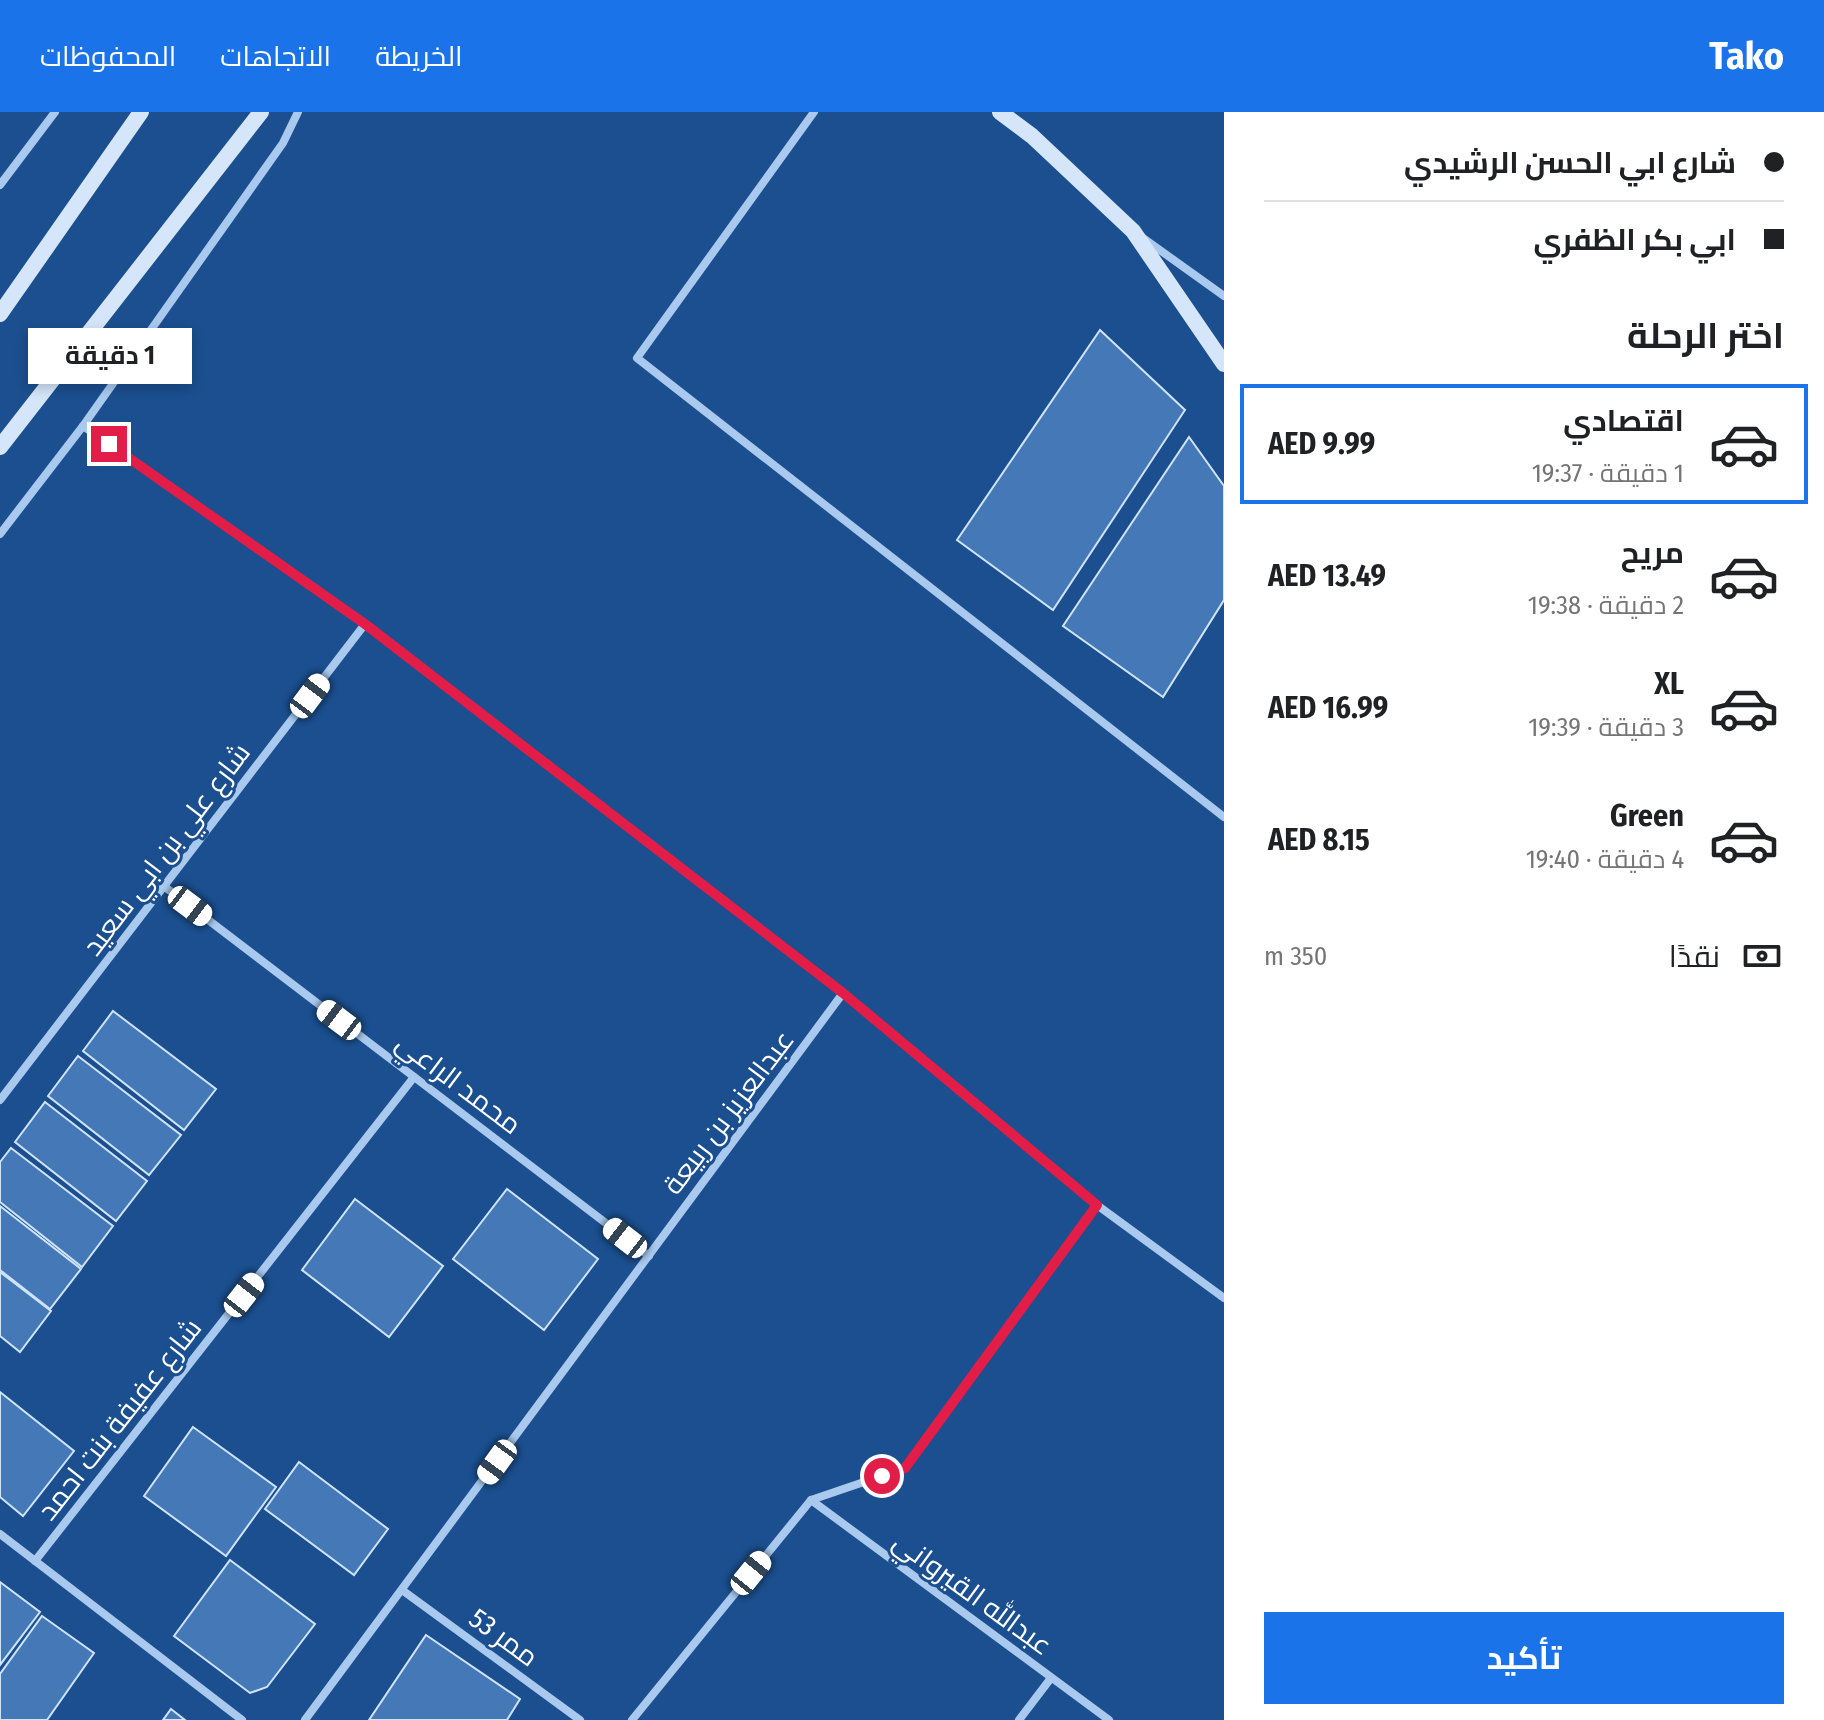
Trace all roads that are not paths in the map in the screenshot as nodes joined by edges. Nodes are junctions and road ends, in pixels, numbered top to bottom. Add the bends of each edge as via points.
1 (55, 112) edge
2 (141, 112) edge
3 (261, 112) edge
4 (298, 112) edge
5 (814, 112) edge
6 (1000, 112) edge
7 (0, 185) edge
8 (1133, 231) junction
9 (1224, 296) edge
10 (0, 314) edge
11 (1224, 364) edge
12 (83, 426) junction
13 (0, 447) edge
14 (0, 534) edge
15 (365, 624) junction
16 (1224, 817) edge
17 (165, 887) junction
18 (843, 993) junction
19 (414, 1077) junction
20 (0, 1100) edge
21 (1097, 1205) junction
22 (649, 1256) junction
23 (1224, 1298) edge
24 (811, 1500) junction
25 (0, 1534) edge
26 (35, 1561) junction
27 (402, 1590) junction
28 (1051, 1678) junction
29 (242, 1720) edge
30 (305, 1720) edge
31 (580, 1720) edge
32 (632, 1720) edge
33 (1019, 1720) edge
34 (1109, 1720) edge

1 - 7 street
2 - 10 main road
3 - 13 main road
4 - 12 street via 283,143
5 - 16 street via 637,358
6 - 8 main road
8 - 9 street
8 - 11 main road
12 - 14 street
12 - 15 street
15 - 17 street, شارع علي بن ابي سعيد
15 - 18 street
17 - 19 street, محمد الراعي
17 - 20 street, شارع علي بن ابي سعيد
18 - 21 street
18 - 22 street, عبدالعزيز بن ربيعة
19 - 22 street, محمد الراعي
19 - 26 street, شارع عفيفة بنت احمد
21 - 23 street
21 - 24 street via 905,1468
22 - 27 street, عبدالعزيز بن ربيعة
24 - 28 street, عبدالله القيرواني
24 - 32 street
25 - 26 street
26 - 29 street
27 - 30 street, عبدالعزيز بن ربيعة
27 - 31 street, ممر 53
28 - 33 street
28 - 34 street, عبدالله القيرواني

